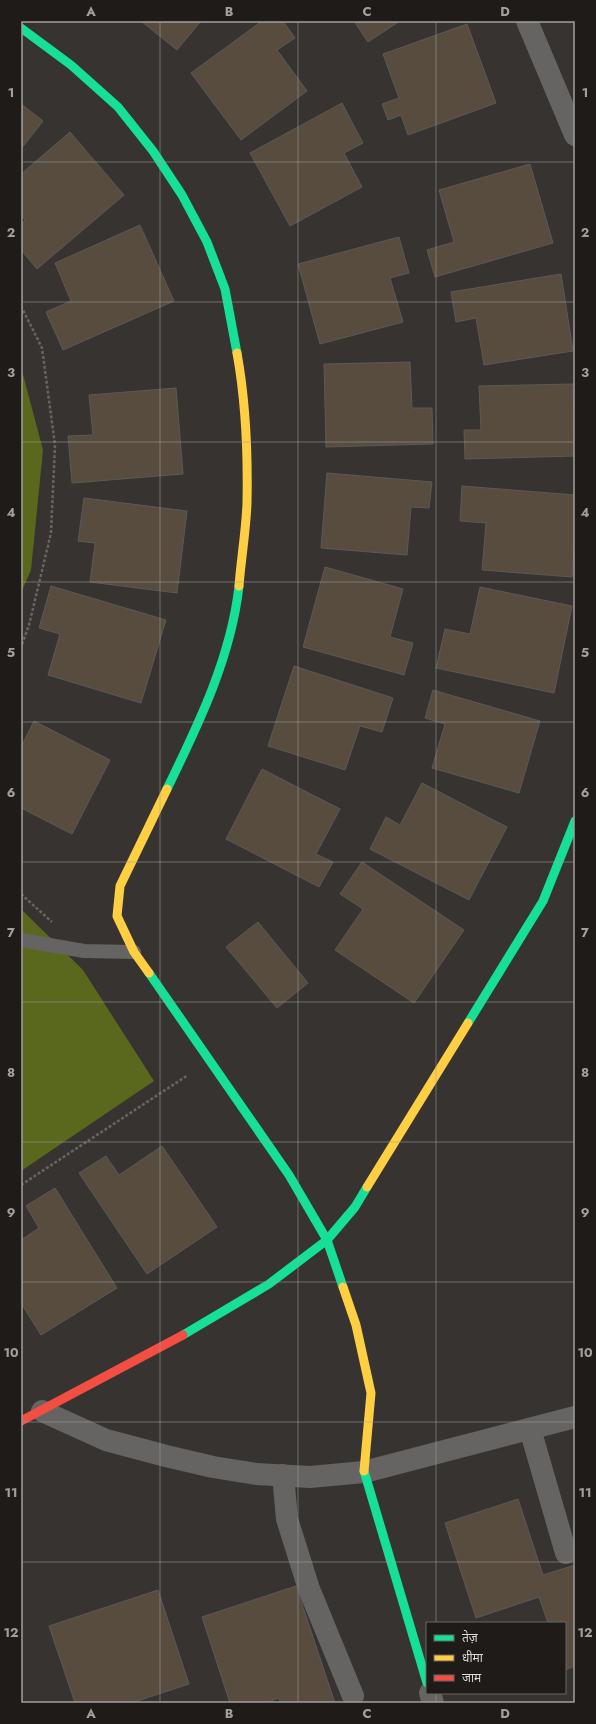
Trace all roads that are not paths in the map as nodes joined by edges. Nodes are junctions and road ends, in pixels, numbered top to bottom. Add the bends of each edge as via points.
1 (527, 21) edge
2 (21, 28) edge
3 (575, 135) edge
4 (575, 821) edge
5 (571, 847) edge
6 (21, 940) edge
7 (134, 952) junction
8 (327, 1240) junction
9 (42, 1411) junction
10 (575, 1417) edge
11 (21, 1421) edge
12 (530, 1428) junction
13 (364, 1472) junction
14 (283, 1476) junction
15 (566, 1553) dead end
16 (426, 1680) edge
17 (354, 1696) dead end

1 - 3 street
2 - 7 street via 71,65 118,107 153,151 182,195 207,242 225,289 243,389 247,447 247,506 238,593 228,644 211,692 120,886 117,916
4 - 5 street
5 - 8 street via 543,901 355,1207
6 - 7 lane via 84,951
7 - 8 street via 288,1176
8 - 9 street via 269,1284 197,1328
8 - 13 street via 356,1325 371,1393
9 - 11 street
9 - 14 street via 113,1442 213,1467
10 - 12 street
12 - 13 street
12 - 15 street
13 - 14 street via 310,1477
13 - 16 street
14 - 17 street via 287,1519 309,1589

